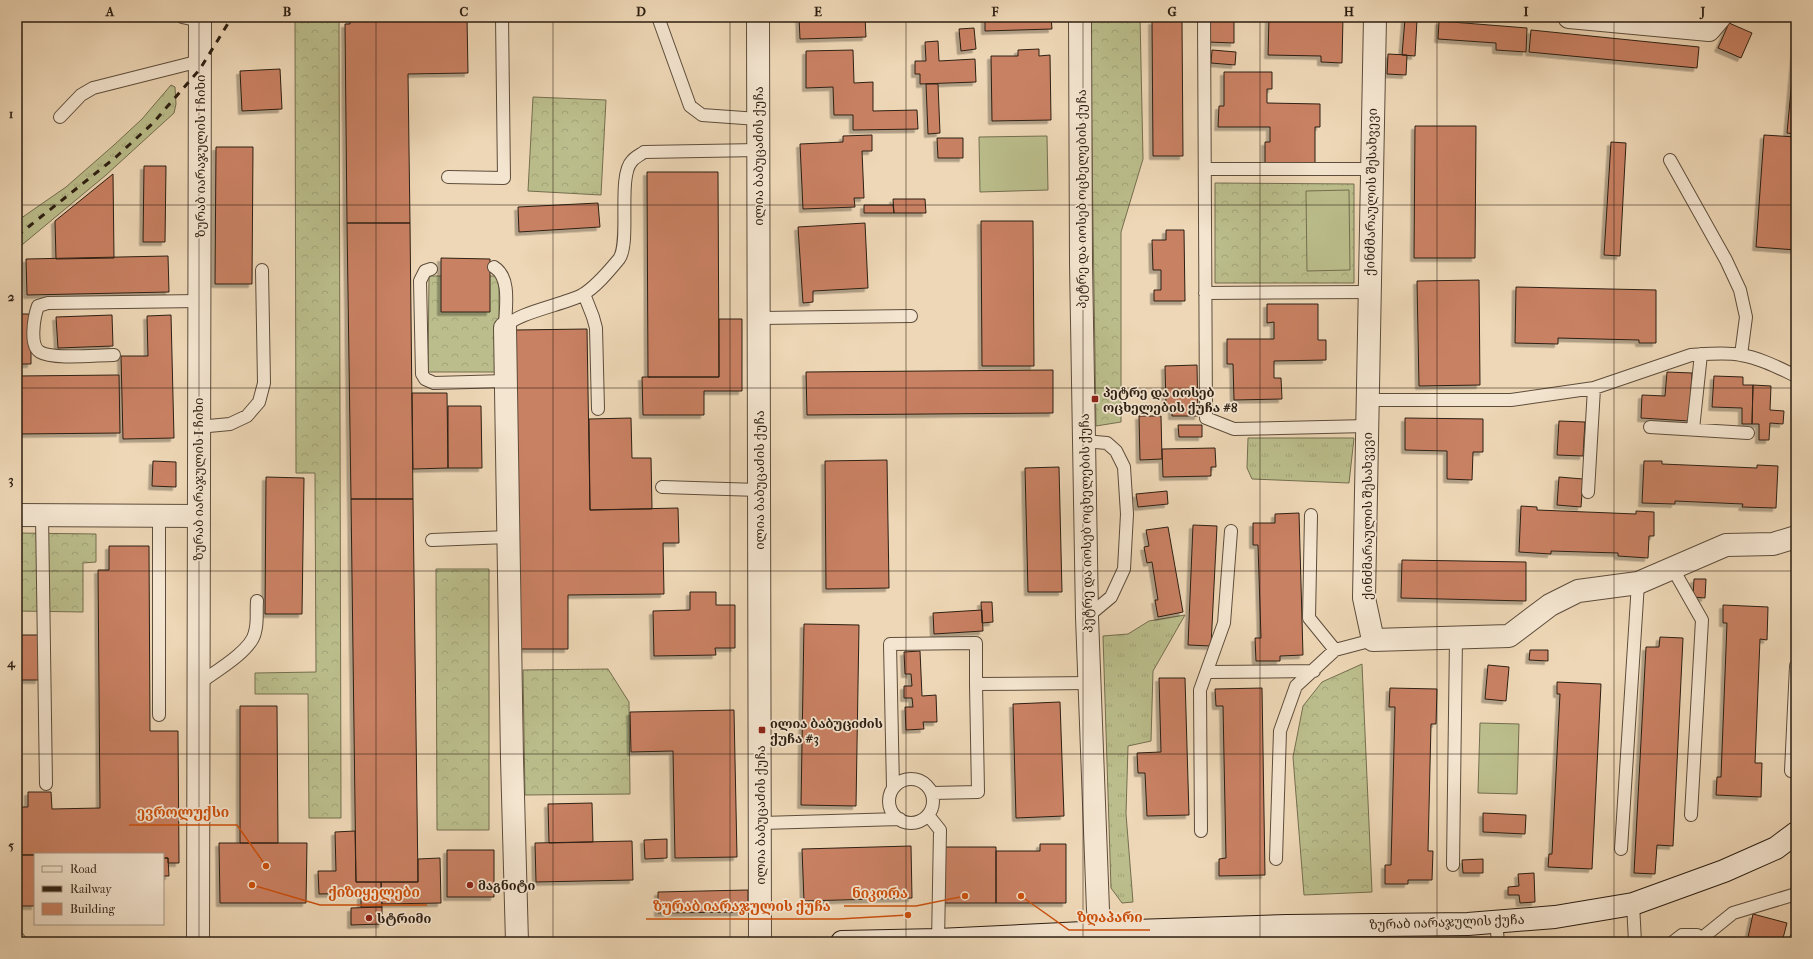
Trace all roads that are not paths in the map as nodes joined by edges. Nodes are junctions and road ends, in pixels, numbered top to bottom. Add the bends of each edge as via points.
1 (502, 17) edge
2 (658, 17) edge
3 (758, 17) edge
4 (1080, 17) edge
5 (1204, 17) edge
6 (1374, 17) edge
7 (1568, 17) edge
8 (1720, 17) edge
9 (194, 18) edge
10 (200, 61) junction
11 (60, 117) dead end
12 (758, 119) junction
13 (758, 150) junction
14 (1670, 160) dead end
15 (1205, 169) junction
16 (1372, 169) junction
17 (448, 177) dead end
18 (494, 267) dead end
19 (431, 269) dead end
20 (262, 270) dead end
21 (1370, 292) junction
22 (1205, 293) junction
23 (584, 294) junction
24 (199, 301) junction
25 (911, 316) dead end
26 (759, 318) junction
27 (505, 328) junction
28 (1701, 354) junction
29 (114, 355) dead end
30 (1741, 355) junction
31 (1796, 376) edge
32 (506, 381) junction
33 (1594, 388) junction
34 (1368, 400) junction
35 (598, 409) dead end
36 (1367, 426) junction
37 (198, 427) junction
38 (1650, 427) dead end
39 (1693, 429) junction
40 (1748, 433) dead end
41 (1084, 441) junction
42 (662, 487) dead end
43 (759, 490) junction
44 (1588, 492) dead end
45 (17, 515) edge
46 (42, 515) junction
47 (159, 515) junction
48 (1311, 515) dead end
49 (198, 516) junction
50 (1231, 530) dead end
51 (508, 537) junction
52 (1796, 537) edge
53 (432, 540) dead end
54 (1674, 569) junction
55 (1638, 583) junction
56 (257, 601) dead end
57 (1087, 616) junction
58 (1456, 637) junction
59 (1373, 640) junction
60 (1335, 650) junction
61 (1796, 666) edge
62 (1314, 671) junction
63 (1208, 672) junction
64 (1090, 683) junction
65 (198, 684) junction
66 (976, 684) junction
67 (159, 715) dead end
68 (1791, 771) dead end
69 (46, 784) dead end
70 (893, 788) junction
71 (932, 793) junction
72 (928, 815) junction
73 (1691, 815) dead end
74 (900, 819) junction
75 (759, 823) junction
76 (1201, 831) dead end
77 (1796, 833) edge
78 (1621, 849) dead end
79 (1276, 859) dead end
80 (1453, 865) dead end
81 (1796, 894) edge
82 (1633, 904) junction
83 (1497, 932) edge
84 (17, 937) edge
85 (1104, 937) edge
86 (1796, 939) edge
87 (1702, 940) edge
88 (938, 941) edge
89 (21, 942) edge
90 (198, 942) edge
91 (517, 942) edge
92 (760, 942) edge
93 (842, 942) edge
94 (1635, 942) edge
95 (1673, 942) edge
96 (1795, 942) edge

1 - 17 lane via 504,178
2 - 12 lane via 690,106 702,115
3 - 12 street, ილია ბაბუცაძის ქუჩა
4 - 41 street, პეტრე და იოსებ ოცხელების ქუჩა via 1080,263
5 - 15 lane
6 - 16 street, ქინძმარაულის შესახვევი
7 - 8 street via 1709,30
9 - 10 street, ზურაბ იარაჯულის I ჩიხი
10 - 11 lane via 93,88 81,95
10 - 24 street, ზურაბ იარაჯულის I ჩიხი
12 - 13 street, ილია ბაბუცაძის ქუჩა
13 - 23 lane via 644,152 631,161 628,169 623,247 620,257
13 - 26 street, ილია ბაბუცაძის ქუჩა
14 - 30 lane via 1740,290 1746,317
15 - 16 lane
15 - 22 lane
16 - 21 street, ქინძმარაულის შესახვევი
18 - 27 lane via 503,276 505,285
19 - 32 lane via 425,271 420,281 422,374 434,383
20 - 37 lane via 264,382 259,402 247,416 230,424
21 - 22 lane
21 - 34 street, ქინძმარაულის შესახვევი
22 - 36 lane via 1206,418 1234,429
23 - 27 lane via 518,317
23 - 35 lane via 596,328
24 - 29 lane via 48,303 38,306 34,318 34,344 39,352 49,356
24 - 37 street, ზურაბ იარაჯულის I ჩიხი
25 - 26 lane
26 - 43 street, ილია ბაბუცაძის ქუჩა
27 - 32 street
28 - 30 lane
28 - 33 lane via 1691,355
28 - 39 lane
30 - 31 lane
32 - 51 street
33 - 34 lane via 1511,400
33 - 44 lane
34 - 36 street, ქინძმარაულის შესახვევი
36 - 59 street, ქინძმარაულის შესახვევი via 1364,598
37 - 49 street, ზურაბ იარაჯულის I ჩიხი
38 - 39 lane
39 - 40 lane
41 - 57 street, პეტრე და იოსებ ოცხელების ქუჩა
41 - 57 lane via 1107,443 1116,451 1124,467 1127,514 1124,569 1111,598
42 - 43 lane
43 - 75 street, ილია ბაბუცაძის ქუჩა
45 - 46 street
46 - 47 street
46 - 69 lane
47 - 49 street
47 - 67 lane
48 - 60 lane via 1309,618
49 - 65 street, ზურაბ იარაჯულის I ჩიხი
50 - 63 lane via 1224,623
51 - 53 lane
51 - 91 street
52 - 54 street via 1773,544 1726,545
54 - 55 street
54 - 73 lane via 1702,620
55 - 58 street via 1578,591 1550,605 1509,636
55 - 78 lane
56 - 65 lane via 256,633 252,641 242,652
57 - 64 street, პეტრე და იოსებ ოცხელების ქუჩა
58 - 59 street
58 - 80 lane
59 - 60 lane
60 - 62 lane
61 - 68 lane
62 - 63 lane
62 - 79 lane via 1296,686 1280,731
63 - 76 lane via 1200,690
64 - 66 lane
64 - 85 street, პეტრე და იოსებ ოცხელების ქუჩა via 1098,910
65 - 90 street, ზურაბ იარაჯულის I ჩიხი
66 - 70 lane via 976,643 890,644
66 - 71 lane via 978,792
70 - 71 lane via 904,780 917,780
70 - 74 lane via 889,801
71 - 72 lane via 933,804
72 - 74 lane via 918,822
72 - 88 lane via 940,830
74 - 75 lane
75 - 92 street, ილია ბაბუცაძის ქუჩა
77 - 82 street, ზურაბ იარაჯულის ქუჩა via 1776,848 1724,871
81 - 87 lane via 1733,913
82 - 83 street, ზურაბ იარაჯულის ქუჩა via 1555,917
82 - 94 lane
83 - 85 street, ზურაბ იარაჯულის ქუჩა via 1468,924 1287,926
84 - 89 lane
85 - 88 street, ზურაბ იარაჯულის ქუჩა
86 - 96 lane
87 - 95 lane via 1697,935 1682,935
88 - 93 street, ზურაბ იარაჯულის ქუჩა

